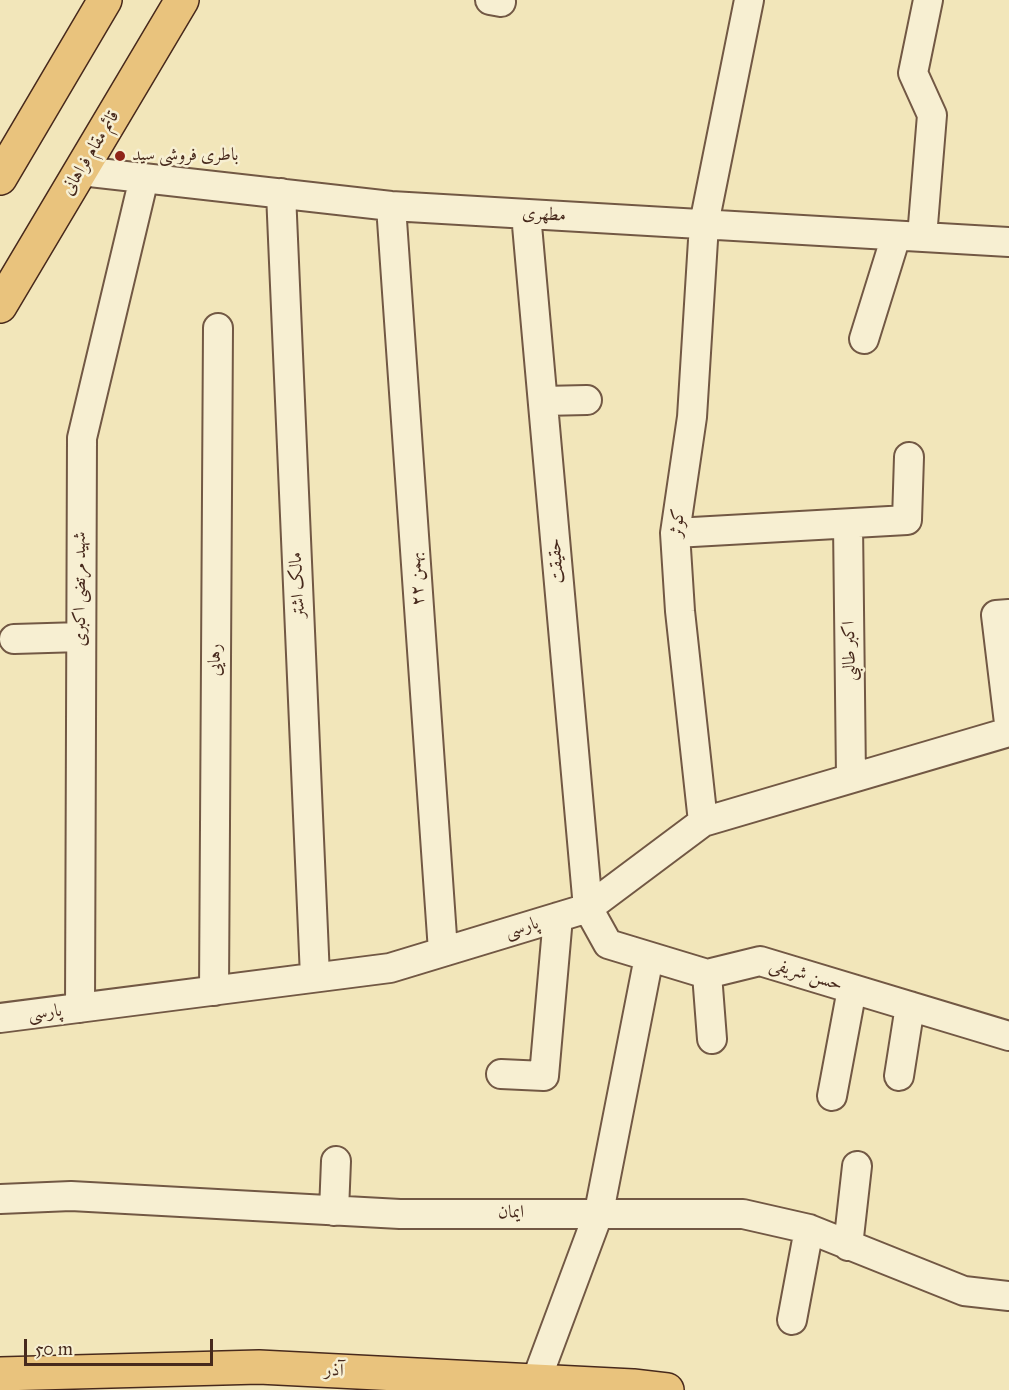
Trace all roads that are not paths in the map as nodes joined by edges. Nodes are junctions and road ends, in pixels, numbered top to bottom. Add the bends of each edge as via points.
1 (105, 0) edge
2 (182, 0) edge
3 (750, 0) edge
4 (928, 0) edge
5 (81, 171) junction
6 (0, 178) edge
7 (144, 178) junction
8 (281, 193) junction
9 (392, 206) junction
10 (526, 214) junction
11 (704, 224) junction
12 (909, 236) junction
13 (1009, 242) edge
14 (4, 288) edge
15 (218, 328) dead end
16 (864, 339) dead end
17 (587, 400) dead end
18 (543, 401) junction
19 (909, 457) dead end
20 (848, 524) junction
21 (675, 533) junction
22 (1009, 614) edge
23 (81, 637) junction
24 (14, 639) dead end
25 (1009, 723) edge
26 (1009, 732) edge
27 (851, 778) junction
28 (703, 822) junction
29 (588, 908) junction
30 (558, 917) junction
31 (444, 951) junction
32 (649, 957) junction
33 (707, 974) junction
34 (315, 977) junction
35 (852, 989) junction
36 (214, 991) junction
37 (910, 1006) junction
38 (80, 1008) junction
39 (0, 1018) edge
40 (1009, 1036) edge
41 (712, 1039) dead end
42 (501, 1074) dead end
43 (899, 1076) dead end
44 (832, 1096) dead end
45 (336, 1161) dead end
46 (857, 1166) dead end
47 (0, 1198) edge
48 (334, 1211) junction
49 (599, 1212) junction
50 (809, 1229) junction
51 (848, 1246) junction
52 (1009, 1296) edge
53 (792, 1320) dead end
54 (0, 1374) edge
55 (536, 1381) junction
56 (667, 1390) edge

1 - 6 main road
2 - 5 main road, قائم مقام فراهانی
3 - 11 street, کوثر
4 - 12 street via 913,73 932,115
5 - 7 street, مطهری
5 - 14 main road, قائم مقام فراهانی
7 - 8 street, مطهری
7 - 23 street, شهید مرتضی اکبری via 82,438
8 - 9 street, مطهری
8 - 34 street, مالک اشتر
9 - 10 street, مطهری
9 - 31 street, ۲۲ بهمن
10 - 11 street, مطهری
10 - 18 street, حقیقت
11 - 12 street, مطهری
11 - 21 street, کوثر via 692,417
12 - 13 street, مطهری
12 - 16 street
15 - 36 street, رهایی
17 - 18 street
18 - 29 street, حقیقت
19 - 20 street via 907,520
20 - 21 street
20 - 27 street, اکبر طالبی
21 - 28 street, کوثر
22 - 25 street via 996,615
23 - 24 street
23 - 38 street, شهید مرتضی اکبری
26 - 27 street, پارسی
27 - 28 street, پارسی
28 - 29 street, پارسی
29 - 30 street, پارسی
29 - 32 street, حسن شریفی via 608,944
30 - 31 street, پارسی
30 - 42 street via 544,1076
31 - 34 street, پارسی via 390,968
32 - 33 street, حسن شریفی
32 - 49 street
33 - 35 street, حسن شریفی via 760,962
33 - 41 street
34 - 36 street, پارسی
35 - 37 street, حسن شریفی
35 - 44 street
36 - 38 street, پارسی
37 - 40 street, حسن شریفی
37 - 43 street
38 - 39 street, پارسی
45 - 48 street
46 - 51 street
47 - 48 street, ایمان via 71,1196
48 - 49 street, ایمان
49 - 50 street, ایمان via 743,1214
49 - 55 street
50 - 51 street, ایمان
50 - 53 street
51 - 52 street, ایمان via 964,1291
54 - 55 main road, آذر via 258,1367
55 - 56 main road, آذر

